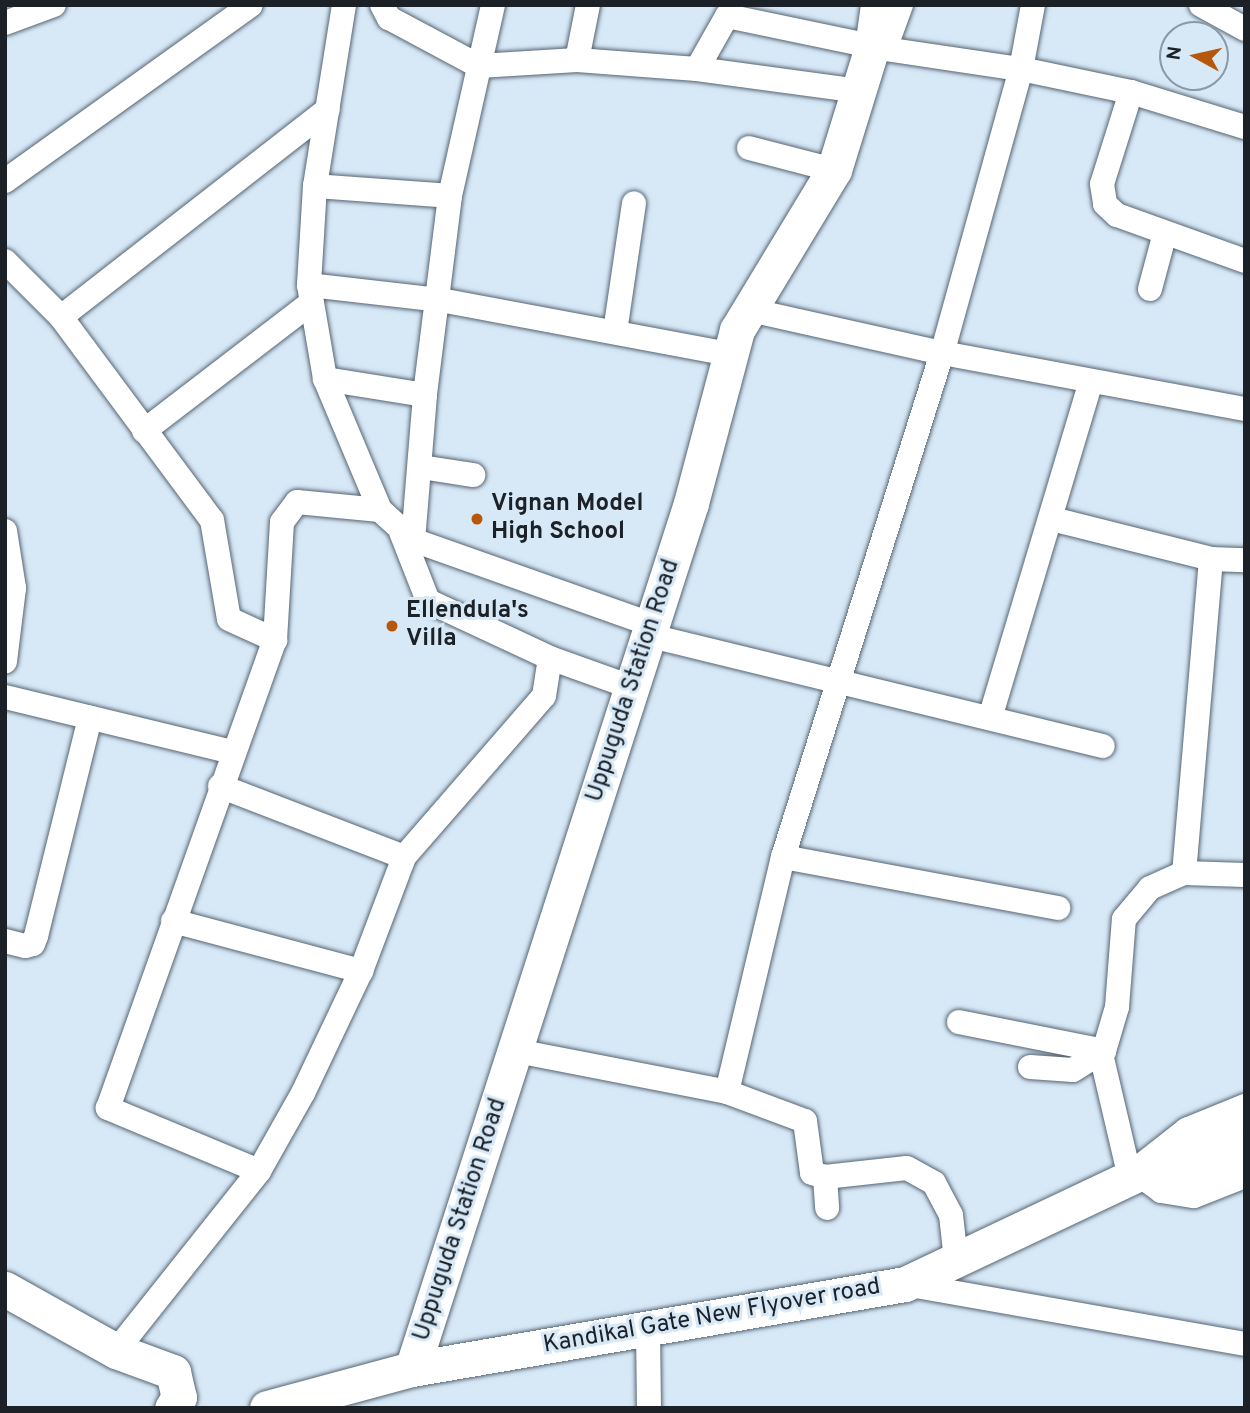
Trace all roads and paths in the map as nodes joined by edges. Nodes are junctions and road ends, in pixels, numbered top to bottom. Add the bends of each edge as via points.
1 (54, 5) edge
2 (251, 5) edge
3 (344, 5) edge
4 (382, 5) edge
5 (493, 5) edge
6 (587, 5) edge
7 (878, 5) edge
8 (901, 5) edge
9 (1033, 5) edge
10 (1202, 5) edge
11 (728, 10) edge
12 (5, 23) edge
13 (1245, 29) edge
14 (878, 48) junction
15 (577, 60) junction
16 (479, 66) junction
17 (697, 69) junction
18 (1021, 69) junction
19 (859, 92) junction
20 (1130, 92) junction
21 (328, 110) junction
22 (1245, 127) edge
23 (749, 148) dead end
24 (834, 170) junction
25 (5, 181) edge
26 (315, 186) junction
27 (450, 196) junction
28 (634, 203) dead end
29 (1165, 233) junction
30 (5, 261) edge
31 (1245, 261) edge
32 (1150, 289) dead end
33 (310, 294) junction
34 (440, 300) junction
35 (750, 310) junction
36 (61, 317) junction
37 (615, 332) junction
38 (942, 353) junction
39 (729, 354) junction
40 (325, 379) junction
41 (1091, 382) junction
42 (425, 395) junction
43 (1245, 409) edge
44 (144, 431) junction
45 (421, 467) junction
46 (473, 475) dead end
47 (380, 510) junction
48 (1052, 519) junction
49 (5, 531) edge
50 (407, 536) junction
51 (1212, 559) junction
52 (1245, 560) edge
53 (650, 630) junction
54 (275, 640) junction
55 (550, 658) junction
56 (5, 661) edge
57 (835, 682) junction
58 (631, 687) junction
59 (5, 697) edge
60 (90, 718) junction
61 (990, 718) junction
62 (1103, 746) dead end
63 (232, 752) junction
64 (220, 786) junction
65 (404, 857) junction
66 (783, 857) junction
67 (1184, 873) junction
68 (1245, 876) edge
69 (1058, 908) dead end
70 (173, 921) junction
71 (5, 941) edge
72 (361, 971) junction
73 (959, 1022) dead end
74 (517, 1051) junction
75 (1103, 1052) junction
76 (1030, 1068) dead end
77 (727, 1092) junction
78 (1245, 1111) edge
79 (1245, 1148) edge
80 (259, 1171) junction
81 (1134, 1176) junction
82 (1245, 1176) edge
83 (825, 1177) junction
84 (827, 1208) dead end
85 (956, 1260) junction
86 (905, 1284) junction
87 (5, 1289) edge
88 (648, 1328) junction
89 (1245, 1344) edge
90 (116, 1350) junction
91 (412, 1369) junction
92 (172, 1408) edge
93 (267, 1408) edge
94 (649, 1408) edge

1 - 12 street
2 - 25 street
3 - 21 street
4 - 16 street via 389,18
5 - 16 street
6 - 15 street
7 - 14 street, Uppuguda Station Road
8 - 14 street
9 - 18 street
10 - 13 street
11 - 14 street
11 - 17 street
14 - 18 street
14 - 19 street, Uppuguda Station Road
15 - 16 street
15 - 17 street
16 - 27 street
17 - 19 street
18 - 20 street
18 - 38 street
19 - 24 street, Uppuguda Station Road
20 - 22 street
20 - 29 street via 1102,184 1105,204 1117,215
21 - 26 street
21 - 36 street
23 - 24 street
24 - 35 street, Uppuguda Station Road
26 - 27 street
26 - 33 street
27 - 34 street
28 - 37 street
29 - 31 street
29 - 32 street
30 - 36 street
33 - 34 street
33 - 40 street
33 - 44 street
34 - 37 street
34 - 42 street
35 - 38 street
35 - 39 street, Uppuguda Station Road
36 - 44 street
37 - 39 street
38 - 41 street
38 - 57 street
39 - 53 street, Uppuguda Station Road via 691,503
40 - 42 street
40 - 47 street
41 - 43 street
41 - 48 street
42 - 45 street
44 - 54 street via 212,520 229,619
45 - 46 street
45 - 50 street
47 - 50 street
47 - 54 street via 297,502 282,522
48 - 51 street
48 - 61 street
49 - 56 street via 14,588
50 - 53 street
50 - 55 street via 428,601
51 - 52 street
51 - 67 street
53 - 57 street
53 - 58 street, Uppuguda Station Road
54 - 63 street
55 - 58 street
55 - 65 street via 544,696
57 - 61 street
57 - 66 street
58 - 74 street, Uppuguda Station Road
59 - 60 street
60 - 63 street
60 - 71 street via 33,944
61 - 62 street
63 - 64 street
64 - 65 street
64 - 70 street
65 - 72 street
66 - 69 street
66 - 77 street
67 - 68 street
67 - 75 street via 1150,888 1124,919 1117,1007
70 - 72 street
70 - 80 street via 108,1108
72 - 80 street via 303,1093
73 - 75 street
74 - 77 street
74 - 91 street, Uppuguda Station Road
75 - 76 street via 1073,1070
75 - 81 street
77 - 83 street via 805,1121 808,1163 812,1173
78 - 81 street via 1189,1134
79 - 81 street via 1202,1166
80 - 90 street
81 - 82 street via 1161,1191 1194,1196
81 - 85 street, Kandikal Gate New Flyover road
83 - 84 street
83 - 85 street via 907,1168 934,1183 951,1215
85 - 86 street, Kandikal Gate New Flyover road
86 - 88 street, Kandikal Gate New Flyover road
86 - 89 street
87 - 90 street
88 - 91 street, Kandikal Gate New Flyover road
88 - 94 street
90 - 92 street via 173,1372 179,1397
91 - 93 street, Kandikal Gate New Flyover road

